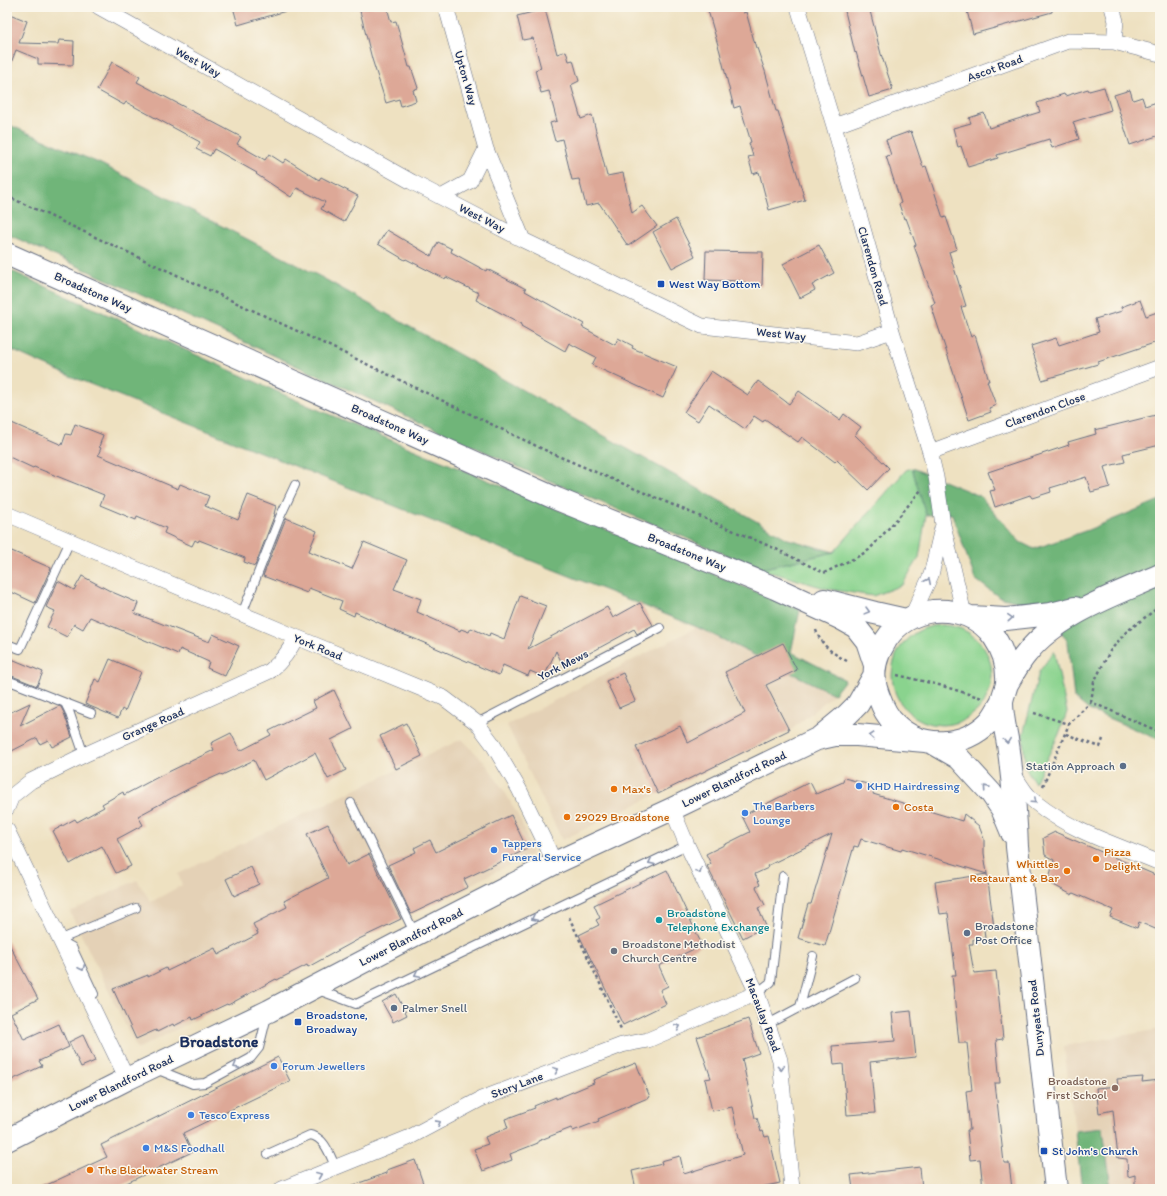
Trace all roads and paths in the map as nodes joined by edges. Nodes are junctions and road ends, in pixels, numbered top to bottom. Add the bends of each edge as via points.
1 (99, 7) edge
2 (446, 7) edge
3 (798, 7) edge
4 (1112, 7) edge
5 (1114, 42) junction
6 (1160, 54) edge
7 (834, 126) junction
8 (486, 149) junction
9 (7, 196) edge
10 (441, 197) junction
11 (523, 240) junction
12 (7, 254) edge
13 (892, 331) junction
14 (1160, 367) edge
15 (930, 452) junction
16 (936, 478) junction
17 (295, 485) dead end
18 (7, 514) edge
19 (943, 526) junction
20 (70, 541) junction
21 (1160, 574) edge
22 (775, 588) junction
23 (1092, 605) junction
24 (1160, 606) edge
25 (242, 614) junction
26 (968, 616) junction
27 (909, 618) junction
28 (815, 626) dead end
29 (660, 628) dead end
30 (296, 638) junction
31 (7, 644) edge
32 (847, 661) dead end
33 (875, 670) junction
34 (897, 675) dead end
35 (7, 680) edge
36 (997, 695) junction
37 (1091, 702) junction
38 (65, 703) junction
39 (91, 713) dead end
40 (1034, 713) dead end
41 (476, 723) junction
42 (1069, 724) junction
43 (1160, 732) edge
44 (1066, 734) junction
45 (817, 739) junction
46 (1103, 739) dead end
47 (929, 742) junction
48 (84, 755) junction
49 (1011, 770) junction
50 (9, 800) edge
51 (351, 803) dead end
52 (1035, 803) junction
53 (672, 809) junction
54 (9, 837) edge
55 (687, 845) junction
56 (1017, 847) junction
57 (1160, 862) edge
58 (555, 863) junction
59 (783, 876) dead end
60 (563, 904) junction
61 (136, 908) dead end
62 (415, 934) junction
63 (59, 940) junction
64 (813, 956) dead end
65 (855, 978) dead end
66 (314, 988) junction
67 (757, 993) junction
68 (800, 1007) junction
69 (269, 1011) junction
70 (768, 1024) junction
71 (628, 1044) junction
72 (152, 1067) junction
73 (130, 1078) junction
74 (7, 1140) edge
75 (268, 1154) dead end
76 (336, 1168) junction
77 (282, 1189) edge
78 (792, 1189) edge
79 (1056, 1189) edge

1 - 10 street, West Way
2 - 8 street, Upton Way
3 - 7 street, Clarendon Road
4 - 5 street via 1116,21
5 - 6 street, Ascot Road
5 - 7 street, Ascot Road via 1068,41
7 - 13 street, Clarendon Road
8 - 10 street via 470,181
8 - 11 street, Upton Way
9 - 16 path via 325,344 551,453 774,548 824,573 869,550 928,481
10 - 11 street, West Way
11 - 13 street, West Way via 702,326 857,343
12 - 22 main road, Broadstone Way via 558,499
13 - 15 street, Clarendon Road
14 - 15 street, Clarendon Close
15 - 16 street, Clarendon Road
16 - 19 street, Clarendon Road
17 - 25 lane
18 - 20 street, York Road
19 - 26 street, Clarendon Road
27 -> 19 street, Clarendon Road via 931,575
20 - 25 street, York Road
20 - 31 lane via 20,649
21 - 23 main road
22 -> 27 main road, Broadstone Way via 875,614
22 - 33 main road, Broadstone Way via 856,627 867,641
26 -> 23 main road via 1006,619 1051,614
23 - 36 main road via 1042,636
24 - 37 path via 1126,632 1110,651 1094,682
25 - 30 street, York Road
26 - 27 main road via 946,610 921,613
26 - 36 main road via 979,622 1001,648 1006,670
27 - 33 main road via 891,633 879,653
28 - 32 path via 818,637 831,653
29 - 41 lane, York Mews
30 - 41 street, York Road via 444,698
30 - 48 street, Grange Road via 281,662 270,671
33 - 45 main road, Lower Blandford Road via 858,704
33 - 47 main road via 876,689 884,710 896,726 914,737
34 - 36 path
35 - 38 lane
36 - 47 main road via 989,722 974,734 954,742
36 -> 49 main road, Dunyeats Road
37 - 42 path
37 - 43 path
38 - 39 lane
38 - 48 lane
40 - 42 path
41 - 58 street, York Road via 492,743 519,790
42 - 44 path
44 - 46 path via 1100,747
44 - 52 path
47 -> 45 main road, Lower Blandford Road via 857,735 835,735
45 - 53 main road, Lower Blandford Road
56 -> 47 main road, Dunyeats Road via 1002,809 991,793 959,758
48 - 50 street, Grange Road via 31,781
49 -> 52 street
49 - 56 main road, Dunyeats Road
51 - 62 lane
52 - 57 street via 1067,824
53 - 55 street, Macaulay Road
53 - 58 main road, Lower Blandford Road
54 - 63 street
55 -> 60 lane
55 -> 67 street, Macaulay Road
56 - 79 main road, Dunyeats Road
58 - 62 main road, Lower Blandford Road
59 - 67 lane via 771,982
60 -> 66 lane via 356,1004
60 - 71 path
61 - 63 lane
62 - 66 main road, Lower Blandford Road
63 - 73 street
64 - 68 lane
65 - 68 lane
66 - 69 main road, Lower Blandford Road
67 - 70 street, Macaulay Road
71 -> 67 street, Story Lane via 648,1040
68 - 70 lane
69 - 72 main road, Lower Blandford Road
69 -> 72 lane via 259,1048 250,1058 205,1083 193,1084
70 -> 78 street, Macaulay Road via 780,1060
76 -> 71 street, Story Lane via 408,1138 481,1099
72 - 73 main road, Lower Blandford Road
73 - 74 main road, Lower Blandford Road
75 - 76 lane via 310,1135 322,1141
77 -> 76 street, Story Lane

